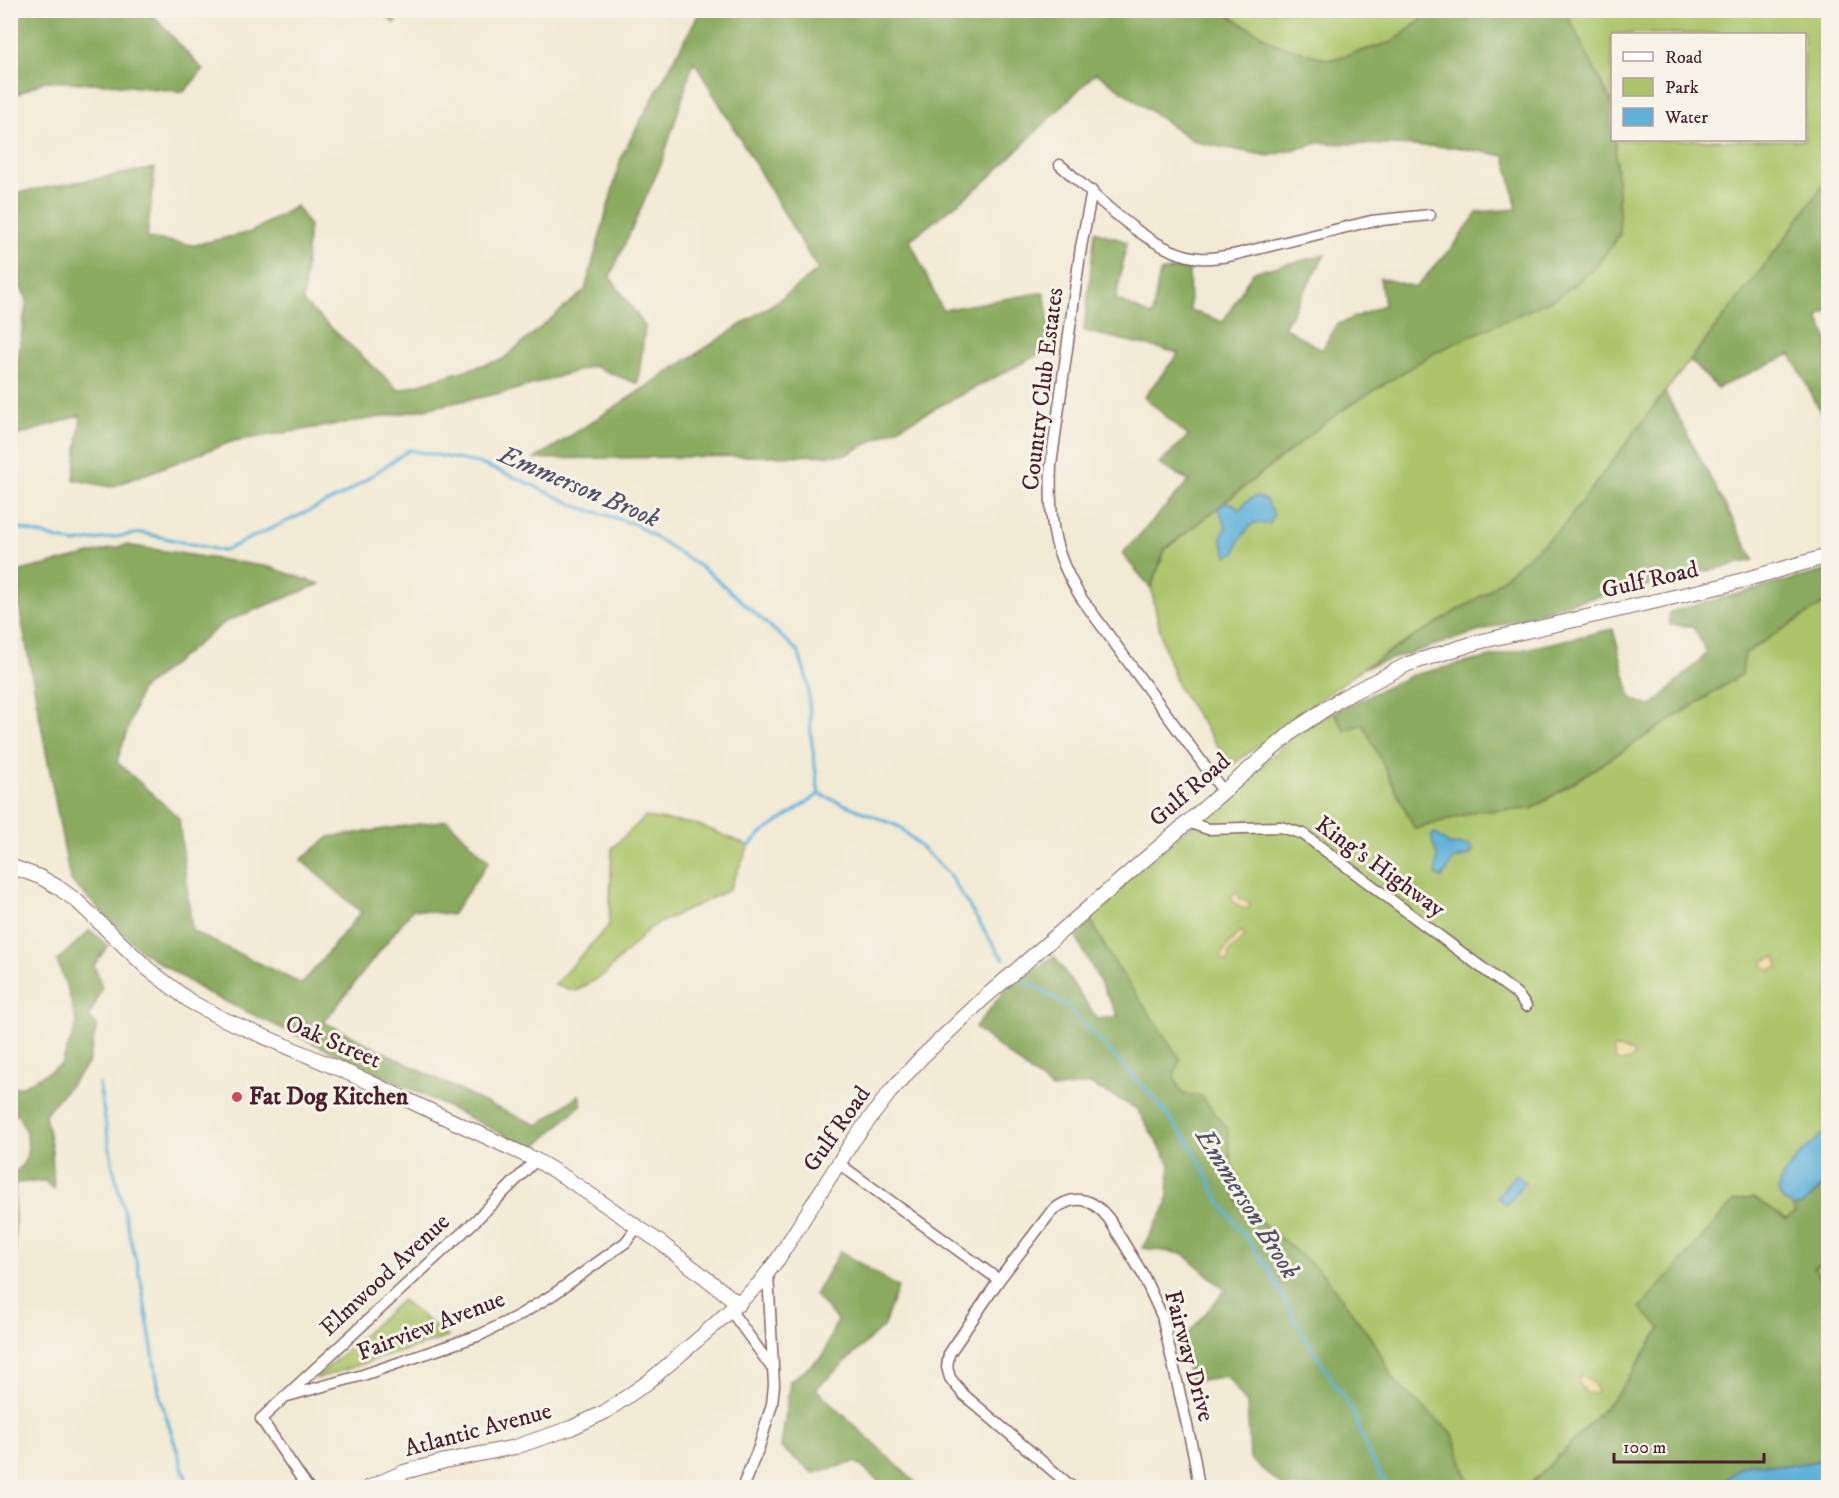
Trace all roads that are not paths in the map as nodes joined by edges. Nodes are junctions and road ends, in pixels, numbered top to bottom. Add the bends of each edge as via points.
1 (1060, 165) dead end
2 (1092, 192) junction
3 (1430, 215) dead end
4 (1828, 556) edge
5 (1223, 791) junction
6 (1187, 822) junction
7 (10, 866) edge
8 (1526, 1005) dead end
9 (536, 1160) junction
10 (838, 1163) junction
11 (637, 1227) junction
12 (768, 1274) junction
13 (999, 1280) junction
14 (737, 1306) junction
15 (772, 1368) junction
16 (284, 1397) junction
17 (308, 1488) edge
18 (368, 1488) edge
19 (742, 1488) edge
20 (1073, 1488) edge
21 (1199, 1488) edge

1 - 2 street
2 - 3 street via 1154,242 1175,252 1210,259 1384,218
2 - 5 street, Country Club Estates via 1051,465 1050,499 1056,545 1082,600
4 - 5 street, Gulf Road via 1722,586 1478,642 1408,664 1317,714
5 - 6 street, Gulf Road
6 - 8 street, King's Highway via 1208,829 1281,827 1303,834 1517,994
6 - 10 street, Gulf Road via 984,998 921,1058 890,1092
7 - 9 street, Oak Street via 40,877 77,901 148,969 191,1002
9 - 11 street, Oak Street
9 - 16 street, Elmwood Avenue
10 - 12 street, Gulf Road
10 - 13 street
11 - 14 street, Oak Street via 688,1263
11 - 16 street, Fairview Avenue via 626,1242 555,1294 480,1335
12 - 14 street, Gulf Road
12 - 15 street
13 - 20 street, Fairway Drive via 949,1354 950,1378 971,1401
13 - 21 street, Fairway Drive via 1060,1204 1081,1199 1102,1210 1142,1273 1162,1316
14 - 15 street
14 - 18 street, Atlantic Avenue via 648,1382 605,1412 515,1447 404,1472
15 - 19 street via 770,1414
16 - 17 street, Elmwood Avenue via 261,1419

